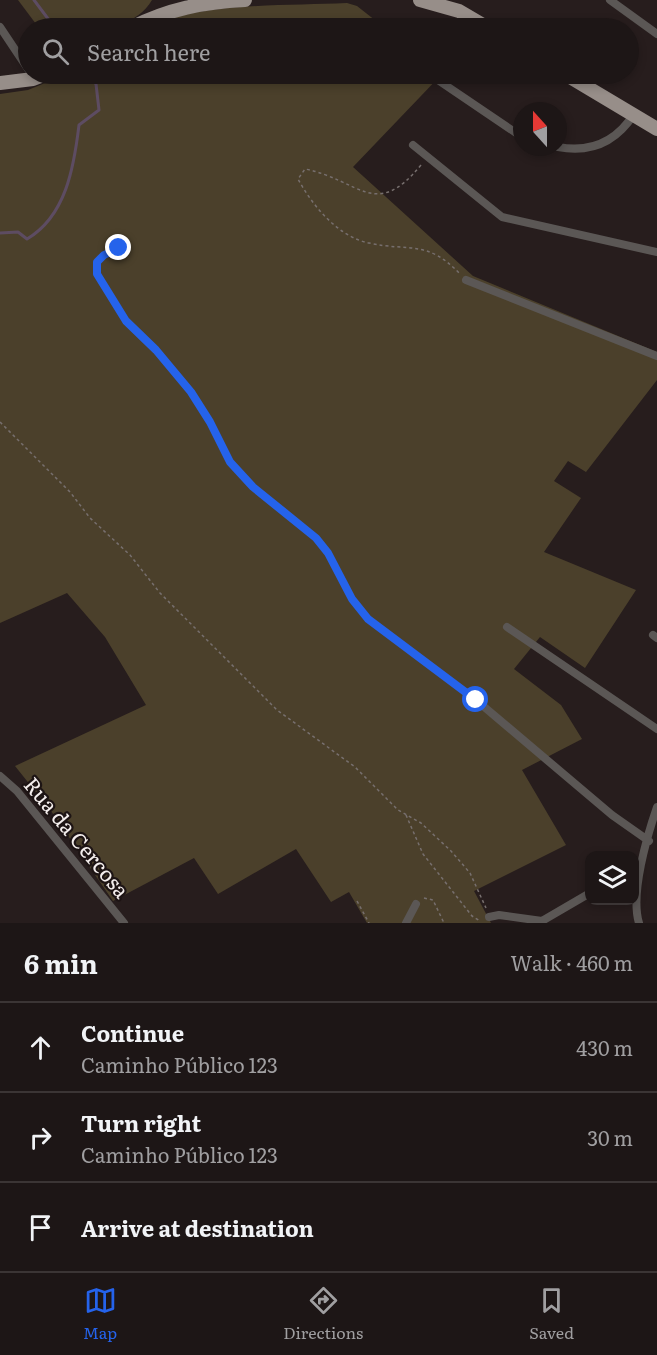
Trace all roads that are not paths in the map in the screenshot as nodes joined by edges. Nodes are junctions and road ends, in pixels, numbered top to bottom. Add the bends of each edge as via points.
1 (245, 0) edge
2 (420, 0) edge
3 (610, 0) edge
4 (154, 18) edge
5 (470, 18) edge
6 (635, 18) edge
7 (639, 21) edge
8 (0, 27) edge
9 (657, 34) edge
10 (18, 52) edge
11 (18, 78) edge
12 (0, 83) edge
13 (444, 84) edge
14 (582, 84) edge
15 (634, 114) junction
16 (657, 129) edge
17 (513, 131) edge
18 (412, 145) dead end
19 (567, 147) edge
20 (657, 252) edge
21 (466, 280) road end
22 (657, 356) edge
23 (507, 627) dead end
24 (476, 700) road end
25 (657, 729) edge
26 (0, 776) edge
27 (657, 807) edge
28 (655, 820) edge
29 (649, 841) junction
30 (639, 865) edge
31 (585, 896) edge
32 (416, 904) road end
33 (635, 905) edge
34 (487, 920) edge
35 (124, 923) edge
36 (406, 923) edge
37 (639, 923) edge

1 - 4 main road via 211,2
2 - 5 main road
3 - 6 street
7 - 9 street
8 - 10 street
11 - 12 main road
13 - 17 street
14 - 15 main road
15 - 16 main road
15 - 19 street via 608,142 589,148
18 - 20 street via 502,217
21 - 22 street
23 - 25 street
24 - 29 street via 612,815
26 - 35 street, Rua da Cercosa via 17,791
27 - 28 street
28 - 29 street
29 - 30 street
31 - 34 street via 542,921 499,915
32 - 36 street
33 - 37 street

